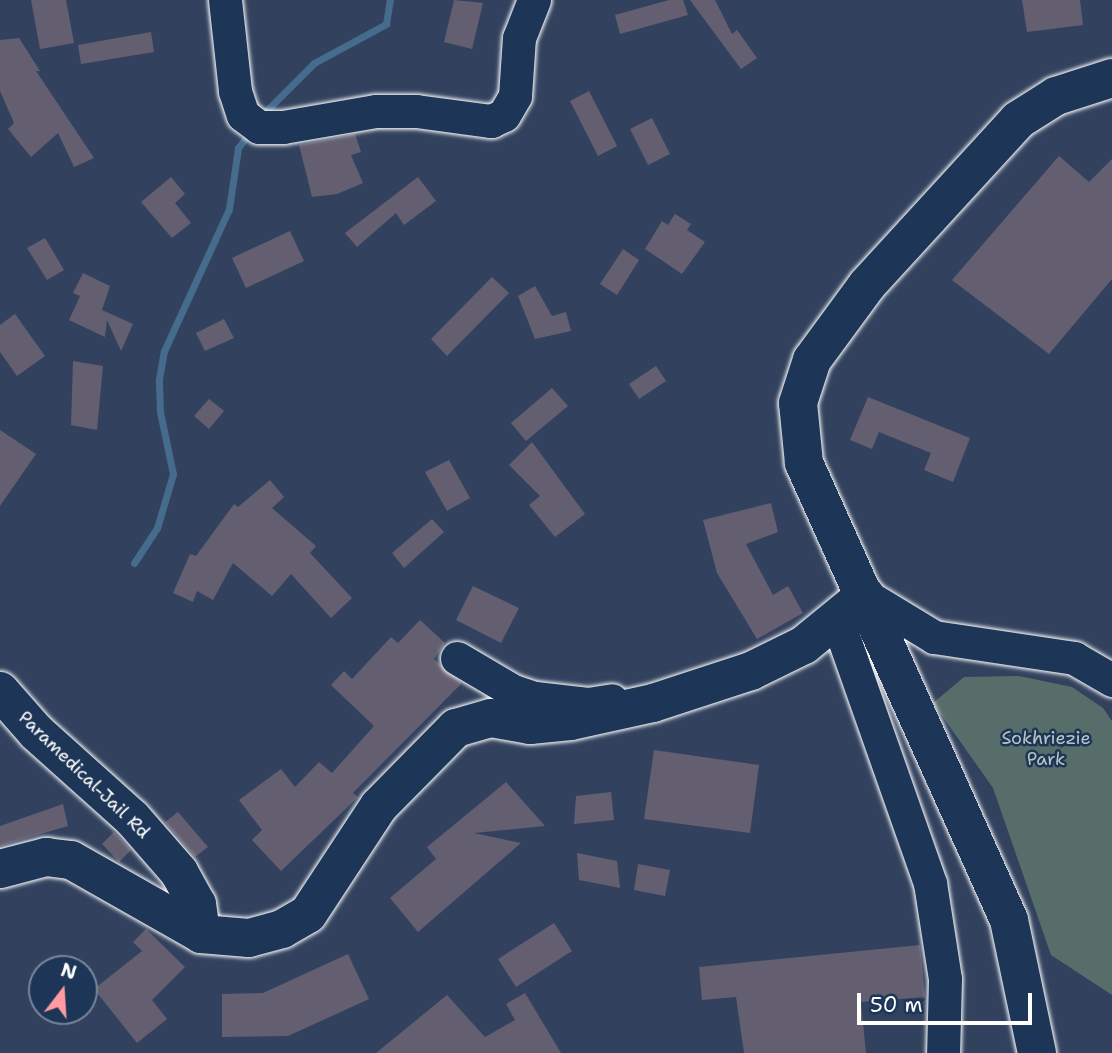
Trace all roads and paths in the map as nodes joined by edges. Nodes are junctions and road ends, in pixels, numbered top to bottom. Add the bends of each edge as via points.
1 (225, 0) edge
2 (534, 0) edge
3 (1112, 78) edge
4 (865, 595) junction
5 (838, 622) junction
6 (457, 658) dead end
7 (1112, 680) edge
8 (0, 691) edge
9 (676, 695) junction
10 (0, 869) edge
11 (201, 934) junction
12 (943, 1053) edge
13 (1037, 1053) edge

1 - 2 street via 235,91 243,115 259,127 376,111 491,121 504,115 515,96 519,38
3 - 4 main road via 1056,96 1018,120 867,285 813,360 799,403 804,463
4 - 5 main road
4 - 7 street via 934,637 1074,658
4 - 13 main road via 1009,920
5 - 9 main road via 751,671
5 - 12 street via 930,883 945,979
6 - 9 street via 513,691 535,698 587,704
8 - 11 main road, Paramedical-Jail Rd via 36,732 132,818 179,872 197,904
9 - 11 main road via 571,721 530,724 491,718 456,728 379,806 308,914 282,929 249,938
10 - 11 main road via 46,856 71,860

